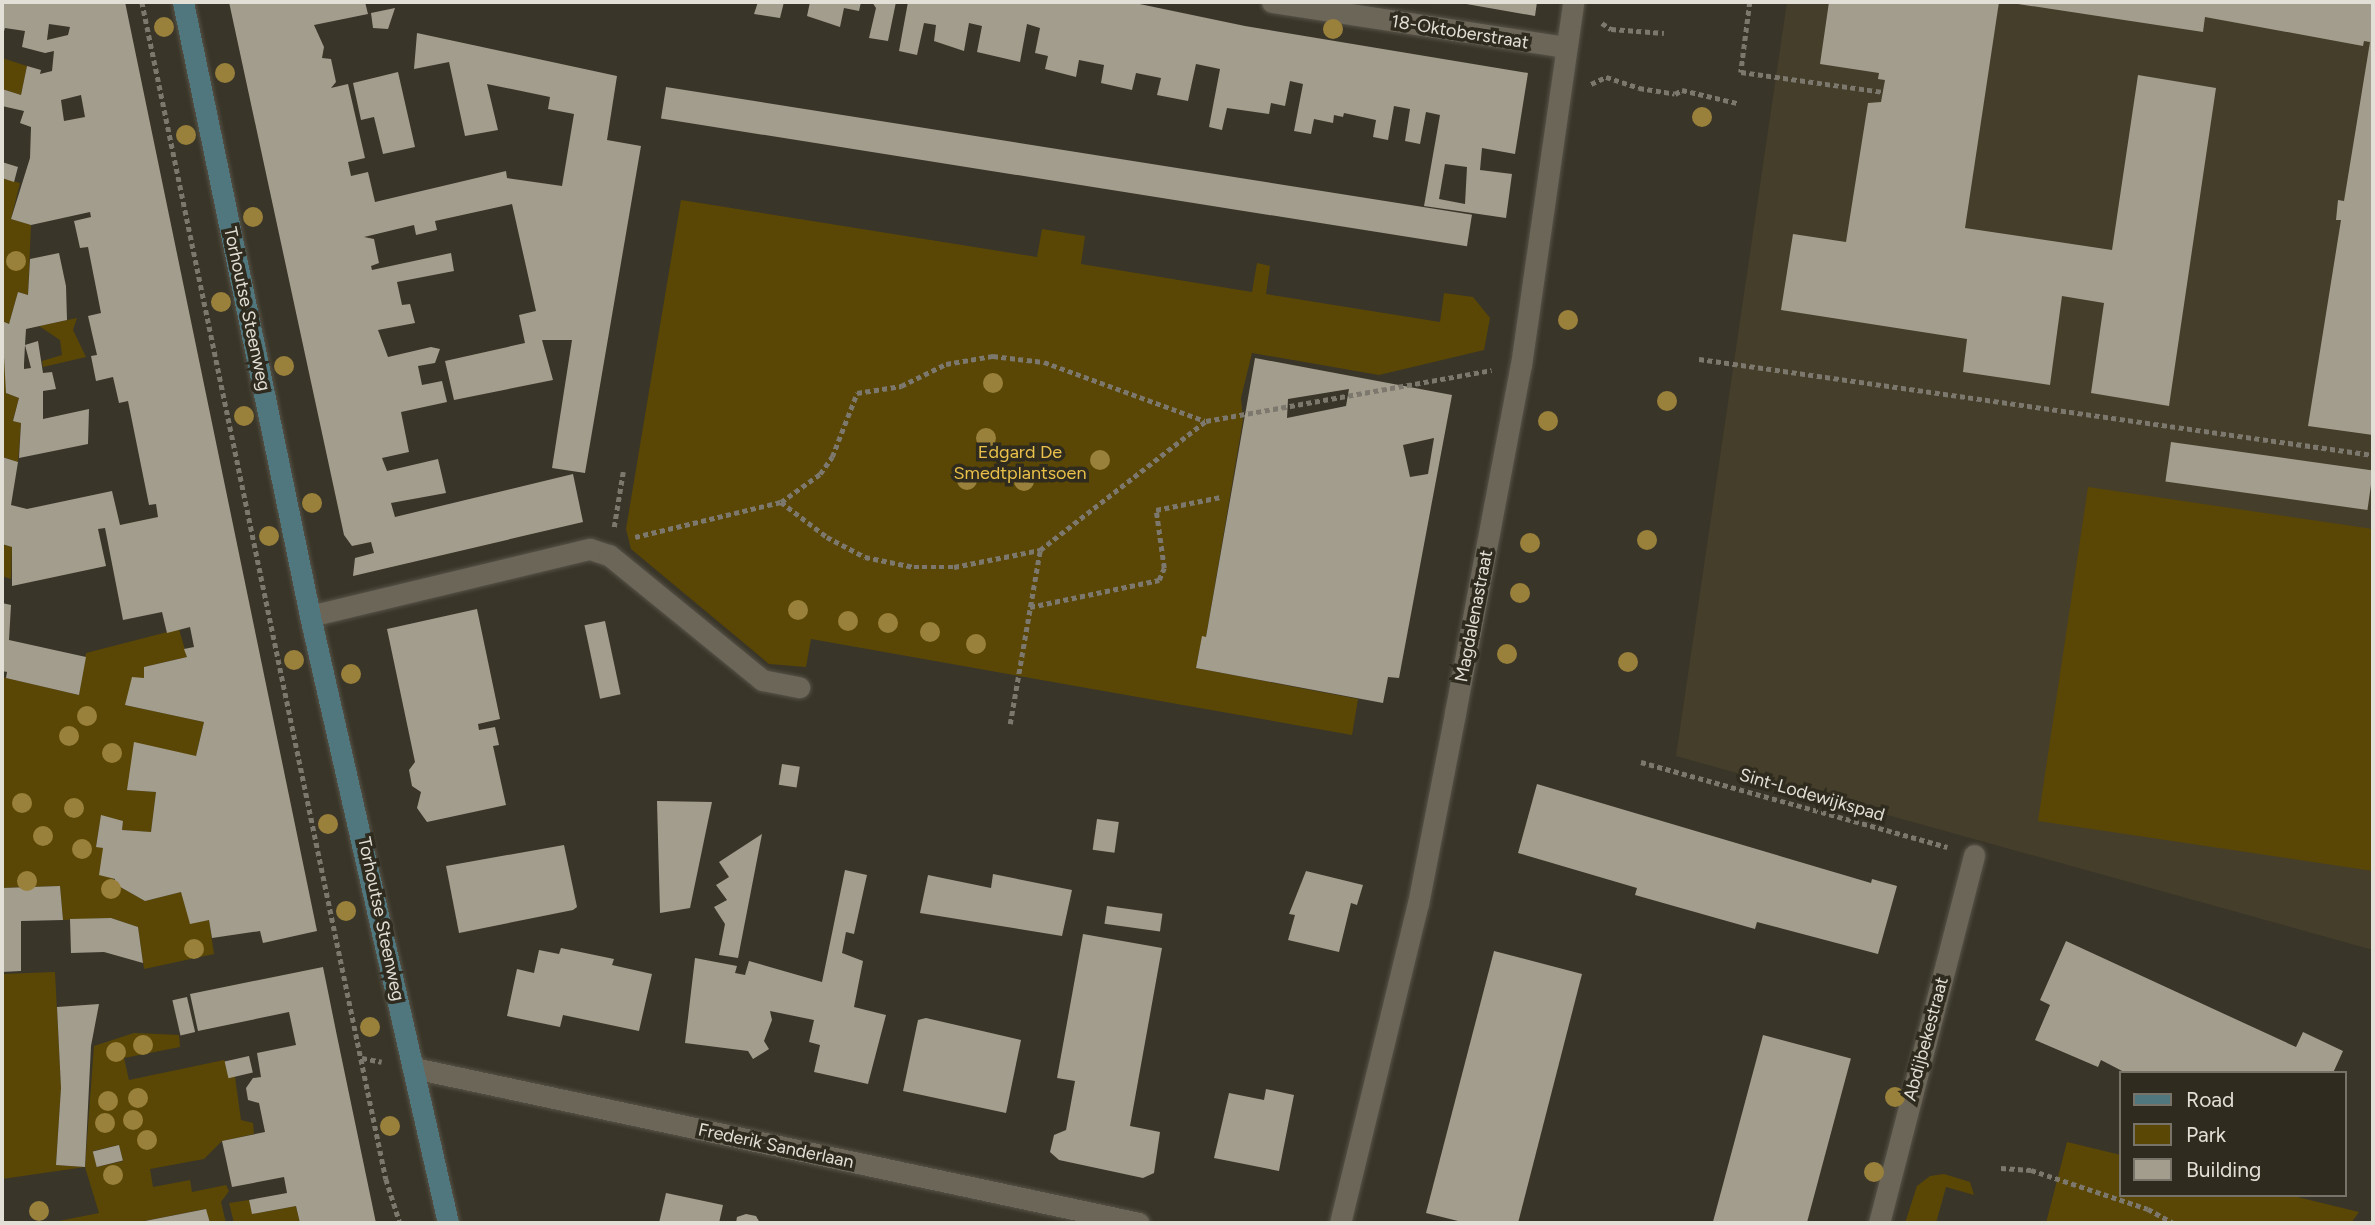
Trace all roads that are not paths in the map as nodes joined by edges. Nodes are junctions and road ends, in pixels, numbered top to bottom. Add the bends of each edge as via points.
1 (183, 2) edge
2 (1272, 2) edge
3 (1573, 2) edge
4 (1566, 47) junction
5 (310, 616) junction
6 (799, 687) dead end
7 (1974, 855) road end
8 (414, 1068) junction
9 (449, 1223) edge
10 (1139, 1223) edge
11 (1340, 1223) edge
12 (1879, 1223) edge

1 - 5 main road, Torhoutse Steenweg
2 - 4 street, 18-Oktoberstraat
3 - 4 street, Magdalenastraat
4 - 11 street, Magdalenastraat via 1521,365 1418,904
5 - 6 street via 590,549 609,555 762,680
5 - 8 main road, Torhoutse Steenweg
7 - 12 street, Abdijbekestraat
8 - 9 main road, Torhoutse Steenweg
8 - 10 street, Frederik Sanderlaan

